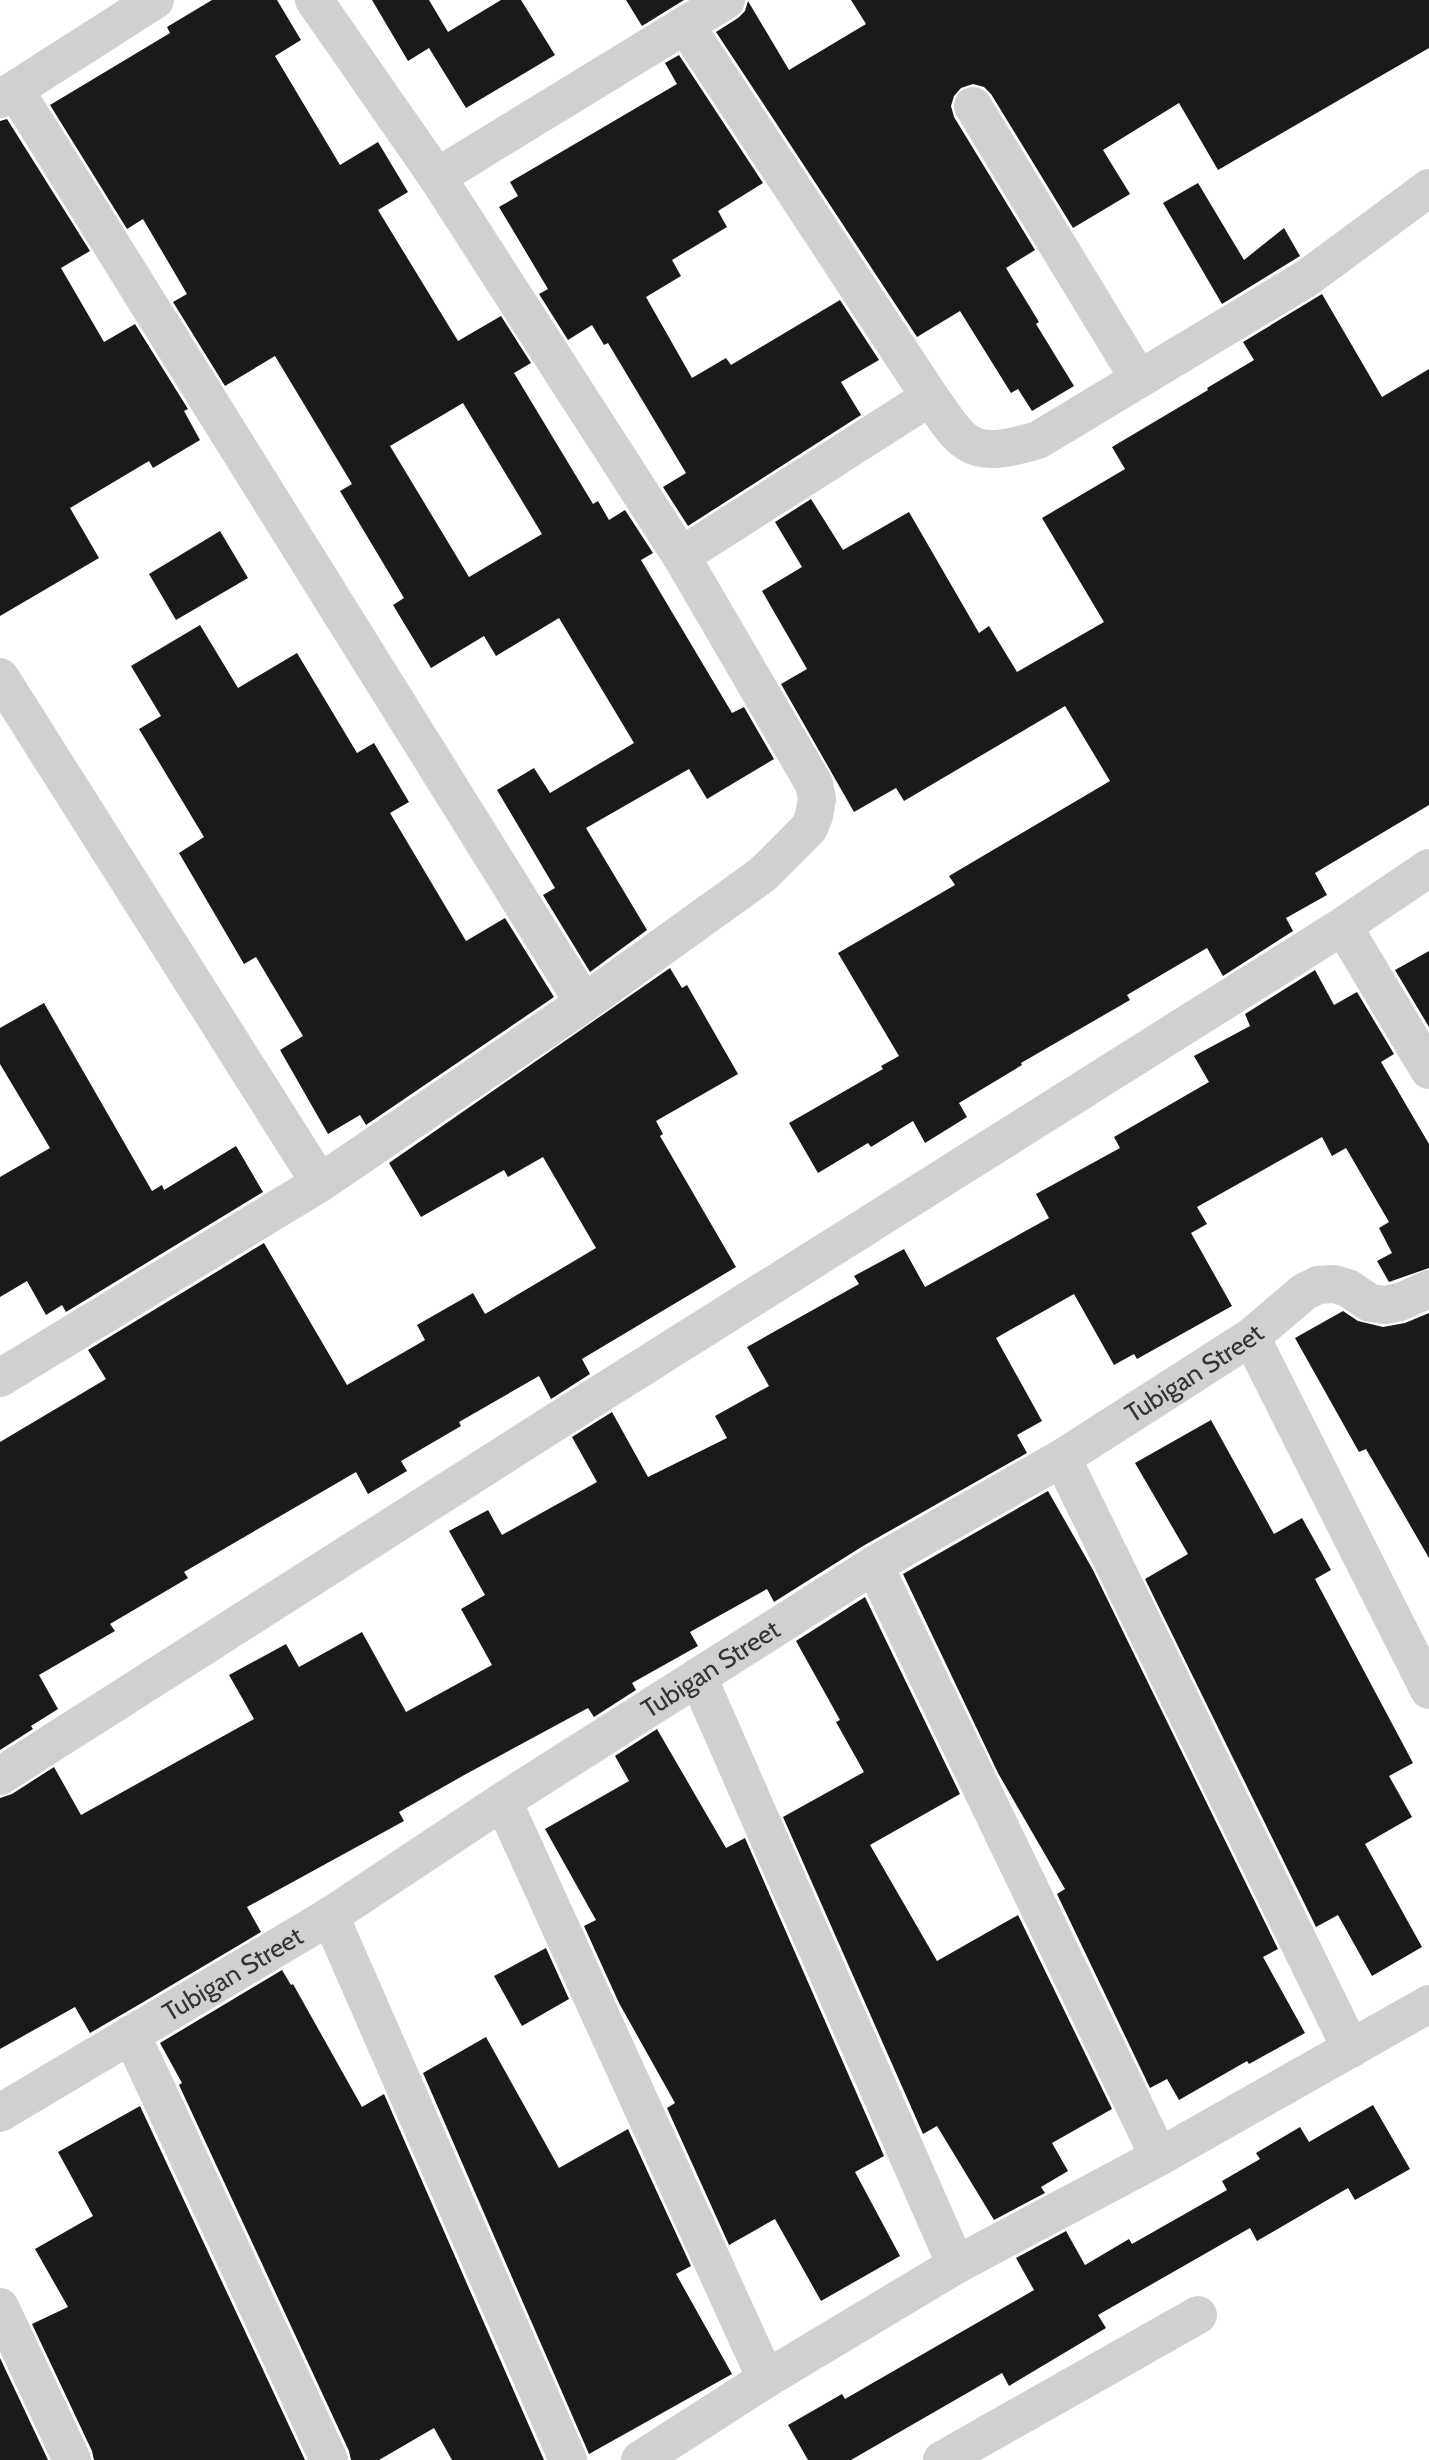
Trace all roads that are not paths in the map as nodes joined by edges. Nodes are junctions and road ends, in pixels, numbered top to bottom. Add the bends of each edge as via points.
1 (155, 0) edge
2 (314, 0) edge
3 (726, 0) edge
4 (686, 26) junction
5 (8, 94) edge
6 (973, 106) dead end
7 (437, 177) junction
8 (1429, 188) edge
9 (1139, 379) junction
10 (930, 397) junction
11 (681, 556) junction
12 (0, 677) edge
13 (1429, 868) edge
14 (1343, 926) junction
15 (584, 1003) junction
16 (1429, 1070) edge
17 (320, 1183) junction
18 (1429, 1289) edge
19 (1251, 1337) junction
20 (0, 1378) edge
21 (1062, 1458) junction
22 (874, 1565) junction
23 (698, 1677) junction
24 (1429, 1690) edge
25 (0, 1776) edge
26 (503, 1801) junction
27 (330, 1916) junction
28 (1429, 2004) edge
29 (131, 2034) junction
30 (1351, 2049) junction
31 (0, 2113) edge
32 (1159, 2157) junction
33 (956, 2265) junction
34 (0, 2307) edge
35 (1198, 2315) dead end
36 (766, 2379) junction
37 (72, 2460) edge
38 (329, 2460) edge
39 (568, 2460) edge
40 (640, 2460) edge
41 (942, 2460) edge

1 - 5 street
2 - 7 street
3 - 4 street
4 - 7 street
4 - 10 street
5 - 15 street
6 - 9 street
7 - 11 street
8 - 9 street via 1307,278
9 - 10 street via 1038,440 1008,448 988,449 965,441
10 - 11 street
11 - 15 street via 810,775 817,799 814,816 809,828 762,875
12 - 17 street
13 - 14 street
14 - 16 street
14 - 25 street
15 - 17 street
17 - 20 street
18 - 19 street, Tubigan Street via 1385,1306 1370,1303 1348,1288 1318,1284
19 - 21 street, Tubigan Street
19 - 24 street
21 - 22 street, Tubigan Street
21 - 30 street
22 - 23 street, Tubigan Street
22 - 32 street
23 - 26 street, Tubigan Street
23 - 33 street
26 - 27 street, Tubigan Street
26 - 36 street
27 - 29 street, Tubigan Street
27 - 39 street
28 - 30 street
29 - 31 street, Tubigan Street
29 - 38 street
30 - 32 street
32 - 33 street
33 - 36 street
34 - 37 street
35 - 41 street
36 - 40 street

